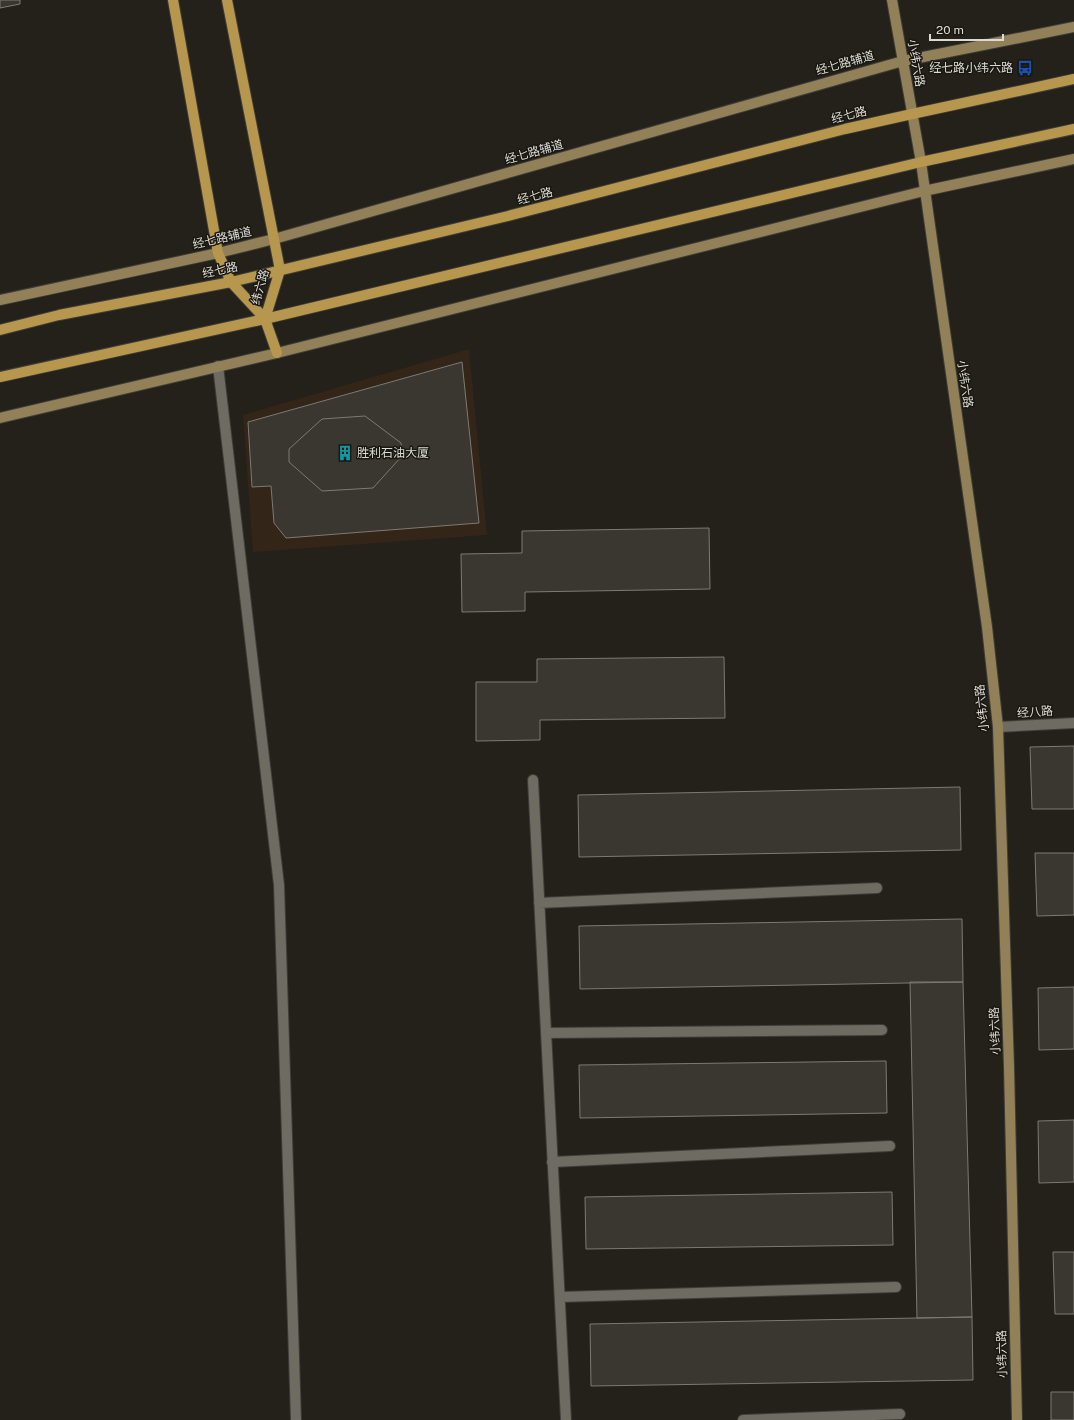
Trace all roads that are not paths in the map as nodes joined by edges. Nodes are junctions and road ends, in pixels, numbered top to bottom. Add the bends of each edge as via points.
1 (173, 0) edge
2 (227, 0) edge
3 (892, 0) edge
4 (1074, 27) edge
5 (903, 61) junction
6 (1074, 79) edge
7 (912, 114) junction
8 (1074, 129) edge
9 (1074, 159) edge
10 (921, 162) junction
11 (924, 191) junction
12 (274, 238) junction
13 (218, 253) junction
14 (280, 270) junction
15 (231, 282) junction
16 (0, 300) edge
17 (265, 319) junction
18 (0, 330) edge
19 (277, 353) junction
20 (218, 366) junction
21 (0, 377) edge
22 (0, 418) edge
23 (1074, 723) edge
24 (998, 727) junction
25 (533, 780) dead end
26 (877, 888) dead end
27 (539, 903) junction
28 (882, 1030) dead end
29 (546, 1033) junction
30 (890, 1146) dead end
31 (552, 1162) junction
32 (896, 1287) dead end
33 (560, 1297) junction
34 (900, 1414) dead end
35 (296, 1420) edge
36 (566, 1420) edge
37 (743, 1420) edge
38 (1017, 1420) edge

1 - 13 main road, 纬六路
2 - 12 main road, 纬六路
3 - 5 street, 小纬六路
4 - 5 street, 经七路辅道
5 - 7 street, 小纬六路
5 - 12 street, 经七路辅道
6 - 7 main road, 经七路
7 - 10 street, 小纬六路
7 - 14 main road, 经七路 via 508,216
8 - 10 main road
9 - 11 street
10 - 11 street, 小纬六路
10 - 17 main road
11 - 19 street
11 - 24 street, 小纬六路 via 987,627
12 - 13 street, 经七路辅道
12 - 14 main road, 纬六路
13 - 15 main road, 纬六路
13 - 16 street, 经七路辅道
14 - 15 main road, 经七路
14 - 17 main road, 纬六路
15 - 17 main road, 纬六路
15 - 18 main road, 经七路 via 59,315
17 - 19 main road
17 - 21 main road
19 - 20 street
20 - 22 street
20 - 35 street via 279,885
23 - 24 street, 经八路
24 - 38 street, 小纬六路
25 - 27 street
26 - 27 street
27 - 29 street
28 - 29 street
29 - 31 street
30 - 31 street
31 - 33 street
32 - 33 street
33 - 36 street
34 - 37 street

